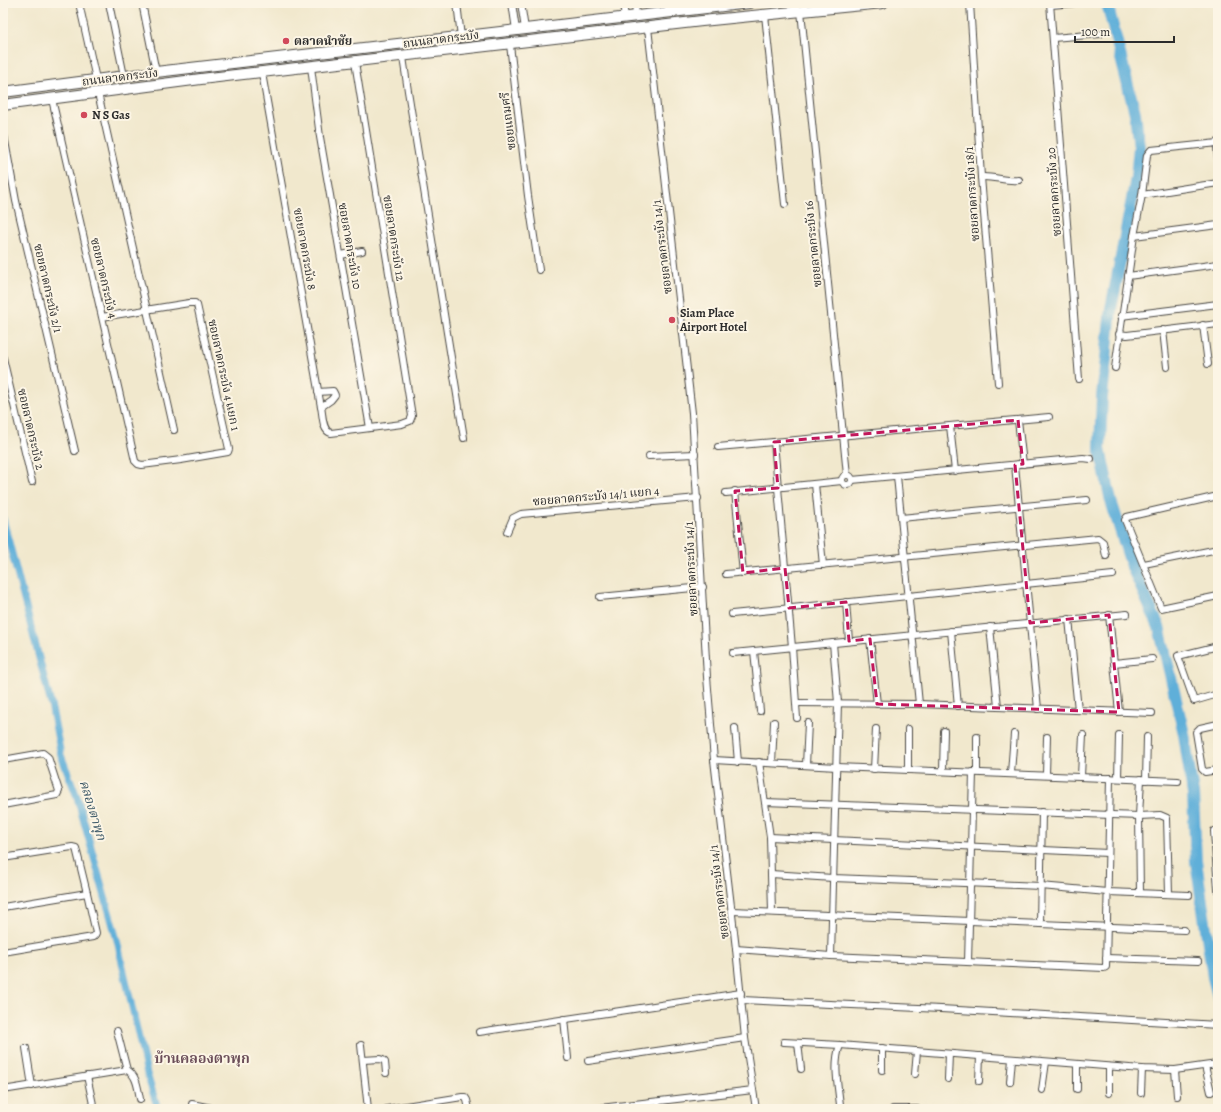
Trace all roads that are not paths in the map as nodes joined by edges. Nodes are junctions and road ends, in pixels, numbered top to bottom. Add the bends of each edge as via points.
1 (79, 3) edge
2 (109, 3) edge
3 (142, 3) edge
4 (457, 3) edge
5 (512, 3) edge
6 (521, 3) edge
7 (623, 3) edge
8 (634, 3) edge
9 (749, 3) edge
10 (883, 3) edge
11 (970, 3) edge
12 (1075, 3) edge
13 (1051, 4) edge
14 (801, 11) junction
15 (636, 15) junction
16 (765, 15) junction
17 (625, 17) junction
18 (648, 28) junction
19 (520, 29) junction
20 (1100, 34) dead end
21 (461, 37) junction
22 (1053, 38) junction
23 (518, 43) junction
24 (404, 57) junction
25 (355, 62) junction
26 (311, 67) junction
27 (156, 72) junction
28 (262, 73) junction
29 (124, 76) junction
30 (96, 79) junction
31 (3, 91) edge
32 (98, 93) junction
33 (52, 99) junction
34 (3, 105) edge
35 (3, 130) edge
36 (1218, 143) edge
37 (1218, 159) edge
38 (981, 177) junction
39 (1019, 180) dead end
40 (1218, 183) edge
41 (1142, 195) junction
42 (784, 204) dead end
43 (1218, 225) edge
44 (1134, 236) junction
45 (362, 251) dead end
46 (341, 255) junction
47 (1218, 264) edge
48 (539, 270) dead end
49 (1128, 276) junction
50 (1218, 304) edge
51 (146, 310) junction
52 (1121, 316) junction
53 (102, 317) junction
54 (1218, 324) edge
55 (1203, 325) junction
56 (1163, 330) junction
57 (1118, 334) junction
58 (3, 358) edge
59 (1208, 364) dead end
60 (1167, 367) dead end
61 (1114, 368) dead end
62 (1079, 380) dead end
63 (998, 383) dead end
64 (318, 392) junction
65 (321, 407) junction
66 (1049, 417) dead end
67 (1018, 420) junction
68 (950, 426) junction
69 (370, 428) junction
70 (174, 430) dead end
71 (843, 437) junction
72 (464, 438) dead end
73 (774, 442) junction
74 (718, 447) dead end
75 (75, 451) dead end
76 (695, 454) junction
77 (649, 456) dead end
78 (1091, 459) dead end
79 (136, 461) joint
80 (1023, 464) junction
81 (1015, 465) junction
82 (955, 471) junction
83 (847, 475) junction
84 (897, 476) junction
85 (852, 480) junction
86 (842, 481) junction
87 (32, 482) dead end
88 (815, 484) junction
89 (778, 488) junction
90 (726, 492) dead end
91 (735, 492) junction
92 (1218, 496) edge
93 (698, 498) junction
94 (1087, 500) dead end
95 (1019, 507) junction
96 (901, 518) junction
97 (507, 532) dead end
98 (1023, 545) junction
99 (1218, 549) edge
100 (1106, 556) dead end
101 (905, 557) junction
102 (1144, 564) junction
103 (823, 565) junction
104 (785, 568) junction
105 (742, 573) junction
106 (726, 574) dead end
107 (1113, 575) dead end
108 (1026, 584) junction
109 (703, 587) junction
110 (908, 596) junction
111 (1218, 596) edge
112 (600, 597) dead end
113 (846, 602) junction
114 (789, 608) junction
115 (732, 614) dead end
116 (1127, 614) dead end
117 (1109, 615) junction
118 (1069, 619) junction
119 (1030, 623) junction
120 (990, 627) junction
121 (950, 631) junction
122 (912, 635) junction
123 (870, 639) junction
124 (849, 641) junction
125 (833, 643) junction
126 (1218, 646) edge
127 (792, 647) junction
128 (754, 651) junction
129 (733, 653) dead end
130 (1152, 659) dead end
131 (1114, 663) junction
132 (1218, 694) edge
133 (796, 703) junction
134 (838, 703) junction
135 (877, 704) junction
136 (919, 704) junction
137 (958, 706) junction
138 (998, 707) junction
139 (1038, 709) junction
140 (1078, 710) junction
141 (760, 711) dead end
142 (1119, 712) junction
143 (1152, 713) dead end
144 (797, 718) dead end
145 (774, 722) dead end
146 (808, 723) dead end
147 (1218, 724) edge
148 (735, 728) dead end
149 (876, 729) dead end
150 (908, 729) dead end
151 (944, 731) dead end
152 (1014, 734) dead end
153 (1083, 734) dead end
154 (1119, 735) dead end
155 (977, 737) dead end
156 (1047, 737) dead end
157 (1148, 737) dead end
158 (3, 760) edge
159 (714, 760) junction
160 (738, 762) junction
161 (759, 762) junction
162 (772, 763) junction
163 (806, 766) junction
164 (837, 767) junction
165 (874, 769) junction
166 (908, 770) junction
167 (1218, 770) edge
168 (943, 771) junction
169 (975, 772) junction
170 (1011, 774) junction
171 (1046, 775) junction
172 (1081, 776) junction
173 (1110, 778) junction
174 (1118, 778) junction
175 (1144, 780) junction
176 (1178, 781) dead end
177 (765, 802) junction
178 (3, 805) edge
179 (836, 806) junction
180 (972, 810) junction
181 (1042, 812) junction
182 (1109, 815) junction
183 (1139, 816) junction
184 (1218, 830) edge
185 (770, 838) junction
186 (835, 841) junction
187 (971, 847) junction
188 (1041, 850) junction
189 (1108, 853) junction
190 (3, 858) edge
191 (771, 874) junction
192 (833, 878) junction
193 (970, 883) junction
194 (1218, 885) edge
195 (1041, 886) junction
196 (87, 892) junction
197 (1107, 892) junction
198 (1140, 893) junction
199 (1169, 894) junction
200 (1189, 895) dead end
201 (3, 907) edge
202 (732, 911) junction
203 (772, 912) junction
204 (833, 916) junction
205 (969, 921) junction
206 (1040, 924) junction
207 (1107, 927) junction
208 (1184, 930) dead end
209 (736, 949) junction
210 (3, 952) edge
211 (831, 956) junction
212 (1106, 958) junction
213 (968, 962) junction
214 (1198, 962) dead end
215 (741, 996) junction
216 (564, 1019) junction
217 (1216, 1025) edge
218 (117, 1031) dead end
219 (479, 1032) dead end
220 (745, 1038) junction
221 (784, 1042) dead end
222 (798, 1043) junction
223 (361, 1045) dead end
224 (840, 1045) junction
225 (26, 1048) dead end
226 (882, 1048) junction
227 (917, 1051) junction
228 (949, 1054) junction
229 (980, 1056) junction
230 (568, 1058) dead end
231 (1012, 1059) junction
232 (363, 1060) junction
233 (588, 1062) dead end
234 (1046, 1062) junction
235 (1077, 1064) junction
236 (1217, 1064) edge
237 (1205, 1066) junction
238 (1109, 1067) junction
239 (801, 1069) dead end
240 (1142, 1069) junction
241 (127, 1070) junction
242 (882, 1070) dead end
243 (1175, 1070) junction
244 (386, 1073) dead end
245 (916, 1074) dead end
246 (87, 1076) junction
247 (948, 1079) dead end
248 (979, 1081) dead end
249 (1010, 1082) dead end
250 (32, 1086) junction
251 (1077, 1089) dead end
252 (3, 1090) edge
253 (753, 1090) junction
254 (1042, 1090) dead end
255 (1141, 1092) dead end
256 (1211, 1092) dead end
257 (1109, 1093) dead end
258 (1177, 1096) dead end
259 (140, 1098) dead end
260 (192, 1104) dead end
261 (906, 1108) edge
262 (94, 1109) edge
263 (216, 1109) edge
264 (368, 1109) edge
265 (387, 1109) edge
266 (469, 1109) edge
267 (592, 1109) edge
268 (756, 1109) edge
269 (842, 1109) edge
270 (893, 1109) edge
271 (917, 1109) edge

1 - 30 street
2 - 29 street
3 - 27 street
4 - 21 street
5 - 19 street
6 - 19 street
7 - 17 street
8 - 15 street
9 - 15 main road, ถนนลาดกระบัง
10 - 14 main road, ถนนลาดกระบัง
11 - 38 street, ซอยลาดกระบัง 18/1
12 - 13 street
13 - 22 street, ซอยลาดกระบัง 20
14 - 16 main road, ถนนลาดกระบัง
14 - 71 street, ซอยลาดกระบัง 16
15 - 17 main road, ถนนลาดกระบัง
16 - 18 main road, ถนนลาดกระบัง
16 - 42 street
17 - 19 main road, ถนนลาดกระบัง
18 - 23 main road, ถนนลาดกระบัง
18 - 76 street, ซอยลาดกระบัง 14/1
19 - 21 main road, ถนนลาดกระบัง
19 - 23 main road
20 - 22 street
21 - 27 main road, ถนนลาดกระบัง
22 - 62 street, ซอยลาดกระบัง 20
23 - 24 main road, ถนนลาดกระบัง
23 - 48 street, ซอยแถมศรี via 528,196
24 - 25 main road, ถนนลาดกระบัง
24 - 72 street
25 - 26 main road, ถนนลาดกระบัง
25 - 69 street, ซอยลาดกระบัง 12 via 412,416 408,422
26 - 28 main road, ถนนลาดกระบัง
26 - 46 street, ซอยลาดกระบัง 10 via 320,137
27 - 29 main road, ถนนลาดกระบัง
28 - 32 main road, ถนนลาดกระบัง
28 - 64 street, ซอยลาดกระบัง 8
29 - 30 main road, ถนนลาดกระบัง
30 - 31 main road, ถนนลาดกระบัง
32 - 33 main road, ถนนลาดกระบัง
32 - 51 street
33 - 34 main road, ถนนลาดกระบัง
33 - 53 street, ซอยลาดกระบัง 4
35 - 75 street, ซอยลาดกระบัง 2/1 via 16,201
36 - 37 street
36 - 41 street via 1149,152
38 - 39 street
38 - 63 street, ซอยลาดกระบัง 18/1
40 - 41 street
41 - 44 street
43 - 44 street
44 - 49 street
45 - 46 street
46 - 69 street, ซอยลาดกระบัง 10
47 - 49 street
49 - 52 street
50 - 52 street
51 - 53 street, ซอยลาดกระบัง 4 แยก 1
51 - 70 street
51 - 79 street, ซอยลาดกระบัง 4 แยก 1 via 188,303 197,305 229,449 225,453 181,460 142,465
52 - 57 street
53 - 79 street, ซอยลาดกระบัง 4
54 - 55 street
55 - 56 street
55 - 59 street
56 - 57 street
56 - 60 street
57 - 61 street
58 - 87 street, ซอยลาดกระบัง 2
64 - 65 street, ซอยลาดกระบัง 8
64 - 65 street via 333,391 335,395
65 - 69 street, ซอยลาดกระบัง 8 via 329,433
66 - 67 street
67 - 68 street
67 - 80 street
68 - 71 street
68 - 82 street
71 - 73 street
71 - 83 street, ซอยลาดกระบัง 16
73 - 74 street
73 - 89 street
76 - 77 street
76 - 93 street, ซอยลาดกระบัง 14/1
78 - 80 street
80 - 81 street
81 - 82 street
81 - 95 street
82 - 84 street
83 - 85 street
83 - 86 street
84 - 85 street
84 - 96 street
85 - 86 street via 848,486
86 - 88 street
88 - 89 street
88 - 103 street
89 - 91 street
89 - 104 street
90 - 91 street
91 - 105 street
92 - 102 street via 1126,518
93 - 97 street, ซอยลาดกระบัง 14/1 แยก 4 via 521,514 513,518
93 - 109 street, ซอยลาดกระบัง 14/1
94 - 95 street
95 - 96 street
95 - 98 street
96 - 101 street
98 - 100 street via 1098,538 1103,542
98 - 101 street
98 - 108 street
99 - 102 street
101 - 103 street
101 - 110 street
102 - 111 street via 1161,608
103 - 104 street
104 - 105 street
104 - 114 street
105 - 106 street
107 - 108 street
108 - 110 street
108 - 119 street
109 - 112 street
109 - 159 street, ซอยลาดกระบัง 14/1
110 - 113 street
110 - 122 street
113 - 114 street
113 - 124 street
114 - 115 street
114 - 127 street
116 - 117 street
117 - 118 street
117 - 131 street
118 - 119 street
118 - 140 street
119 - 120 street
119 - 139 street
120 - 121 street
120 - 138 street
121 - 122 street
121 - 137 street
122 - 123 street
122 - 136 street
123 - 124 street
123 - 135 street
124 - 125 street
125 - 127 street
125 - 134 street
126 - 132 street via 1178,656 1194,701
127 - 128 street
127 - 133 street
128 - 129 street
128 - 141 street
130 - 131 street
131 - 142 street
133 - 134 street
133 - 144 street
134 - 135 street
134 - 164 street
135 - 136 street
136 - 137 street
137 - 138 street
138 - 139 street
139 - 140 street
140 - 142 street
142 - 143 street
145 - 162 street
146 - 163 street
147 - 167 street via 1200,728 1196,732 1202,769 1205,772
148 - 160 street
149 - 165 street
150 - 166 street
151 - 168 street
152 - 170 street
153 - 172 street
154 - 174 street
155 - 169 street
156 - 171 street
157 - 175 street
158 - 178 street via 46,754 59,791 57,795
159 - 160 street
159 - 202 street, ซอยลาดกระบัง 14/1
160 - 161 street
161 - 162 street
161 - 177 street
162 - 163 street
163 - 164 street
164 - 165 street
164 - 179 street
165 - 166 street
166 - 168 street
168 - 169 street
169 - 170 street
169 - 180 street
170 - 171 street
171 - 172 street
172 - 173 street
173 - 174 street
173 - 182 street
174 - 175 street
175 - 176 street
175 - 183 street
177 - 179 street
177 - 185 street
179 - 180 street
179 - 186 street
180 - 181 street
180 - 187 street
181 - 182 street
181 - 188 street
182 - 183 street
182 - 189 street
183 - 198 street
183 - 199 street via 1160,815 1167,818
184 - 194 street via 1214,831
185 - 186 street
185 - 191 street
186 - 187 street
186 - 192 street
187 - 188 street
187 - 193 street
188 - 189 street
188 - 195 street
189 - 197 street
190 - 196 street via 74,847
191 - 192 street
191 - 203 street
192 - 193 street
192 - 204 street
193 - 195 street
193 - 205 street
195 - 197 street
195 - 206 street
196 - 201 street
196 - 210 street via 95,935
197 - 198 street
197 - 207 street
198 - 199 street
199 - 200 street
202 - 203 street
202 - 209 street, ซอยลาดกระบัง 14/1
203 - 204 street
204 - 205 street
204 - 211 street
205 - 206 street
205 - 213 street
206 - 207 street
207 - 208 street
207 - 212 street
209 - 211 street
209 - 215 street, ซอยลาดกระบัง 14/1
211 - 213 street
212 - 213 street via 1104,968
212 - 214 street
215 - 216 street
215 - 217 street
215 - 220 street, ซอยลาดกระบัง 14/1
216 - 219 street
216 - 230 street
218 - 241 street
220 - 233 street
220 - 253 street, ซอยลาดกระบัง 14/1
221 - 222 street
222 - 224 street
222 - 239 street
223 - 232 street
224 - 226 street
224 - 269 street via 836,1062
225 - 250 street
226 - 227 street
226 - 242 street
227 - 228 street
227 - 245 street
228 - 229 street
228 - 247 street
229 - 231 street
229 - 248 street
231 - 234 street
231 - 249 street
232 - 244 street via 383,1060
232 - 264 street
234 - 235 street
234 - 254 street
235 - 238 street
235 - 251 street
236 - 237 street
237 - 243 street
237 - 256 street
238 - 240 street
238 - 257 street
240 - 243 street
240 - 255 street
241 - 246 street
241 - 259 street via 135,1078
243 - 258 street
246 - 250 street
246 - 262 street
250 - 252 street
253 - 267 street
253 - 268 street, ซอยลาดกระบัง 14/1
260 - 263 street
261 - 270 street
261 - 271 street
265 - 266 street via 465,1097

